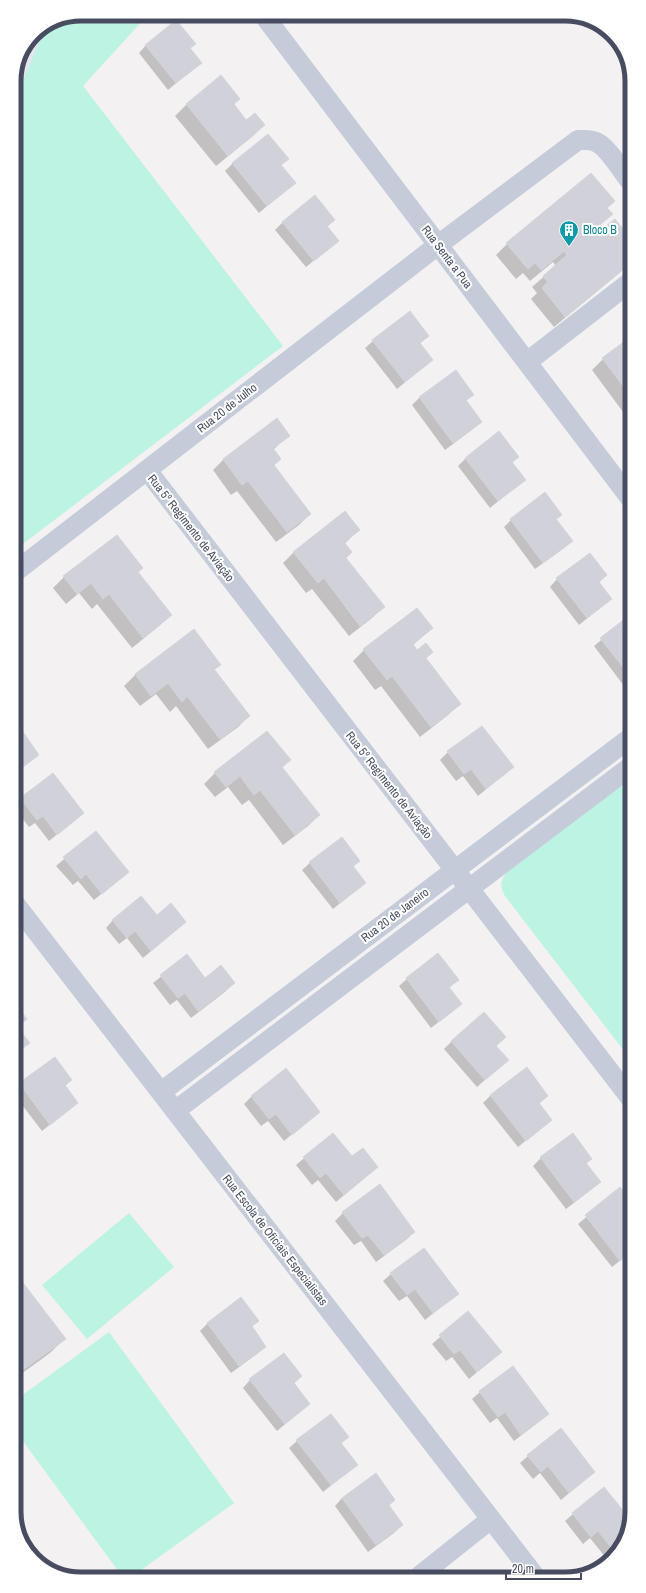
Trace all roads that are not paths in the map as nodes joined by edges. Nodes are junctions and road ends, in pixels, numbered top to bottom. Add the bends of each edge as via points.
1 (268, 21) edge
2 (625, 175) edge
3 (438, 244) junction
4 (625, 286) edge
5 (527, 362) junction
6 (147, 470) junction
7 (625, 483) edge
8 (21, 567) edge
9 (625, 742) edge
10 (625, 771) edge
11 (454, 870) junction
12 (469, 889) junction
13 (21, 911) edge
14 (625, 1091) edge
15 (161, 1092) junction
16 (175, 1111) junction
17 (491, 1519) junction
18 (424, 1572) edge
19 (532, 1572) edge

1 - 3 street, Rua Senta a Pua
2 - 3 street, Rua 20 de Julho via 597,142 589,139 578,140
3 - 5 street, Rua Senta a Pua
3 - 6 street, Rua 20 de Julho
4 - 5 street
5 - 7 street, Rua Senta a Pua
6 - 8 street, Rua 20 de Julho
6 - 11 street, Rua 5º Regimento de Aviação
9 - 11 street, Rua 20 de Janeiro
10 - 12 street, Rua 20 de Janeiro
11 - 12 street, Rua 5º Regimento de Aviação
11 - 15 street, Rua 20 de Janeiro
12 - 14 street, Rua 5º Regimento de Aviação
12 - 16 street, Rua 20 de Janeiro
13 - 15 street, Rua Escola de Oficiais Especialistas
15 - 16 street, Rua Escola de Oficiais Especialistas
16 - 17 street, Rua Escola de Oficiais Especialistas
17 - 18 street
17 - 19 street, Rua Escola de Oficiais Especialistas

